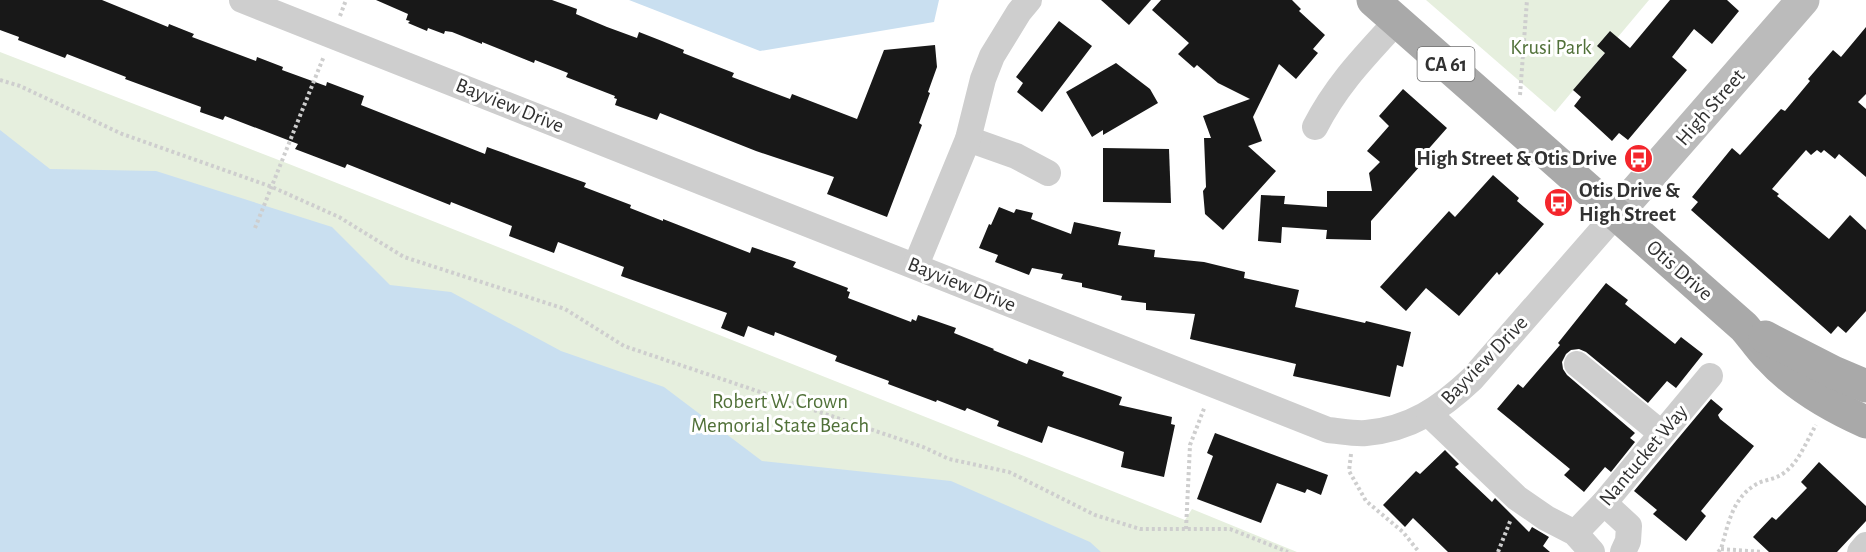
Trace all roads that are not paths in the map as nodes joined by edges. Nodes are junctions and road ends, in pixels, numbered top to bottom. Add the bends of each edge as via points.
1 (242, 0) edge
2 (1803, 0) edge
3 (1018, 4) edge
4 (1385, 10) edge
5 (1315, 127) dead end
6 (968, 139) junction
7 (1048, 173) dead end
8 (1616, 214) junction
9 (916, 266) junction
10 (1744, 327) junction
11 (1577, 364) dead end
12 (1710, 376) dead end
13 (1866, 386) edge
14 (1429, 414) junction
15 (1866, 422) edge
16 (1661, 433) junction
17 (1604, 503) junction
18 (1575, 533) junction
19 (1866, 545) edge
20 (1592, 552) edge
21 (1623, 552) edge
22 (1860, 552) edge

1 - 9 street, Bayview Drive
2 - 8 main road, High Street
3 - 6 street via 982,79
4 - 5 street
4 - 8 main road, Otis Drive / CA 61
6 - 7 street via 1016,156
6 - 9 street
8 - 10 main road, Otis Drive / CA 61
8 - 14 street, Bayview Drive via 1472,378
9 - 14 street, Bayview Drive via 1329,430 1365,434 1399,427
10 - 13 main road, Otis Drive / CA 61
10 - 15 main road, Otis Drive / CA 61 via 1768,357 1810,393
11 - 16 street
12 - 16 street, Nantucket Way
14 - 18 street via 1517,498
16 - 17 street, Nantucket Way
17 - 18 street, Nantucket Way
17 - 21 street via 1629,526
18 - 20 street
19 - 22 street

